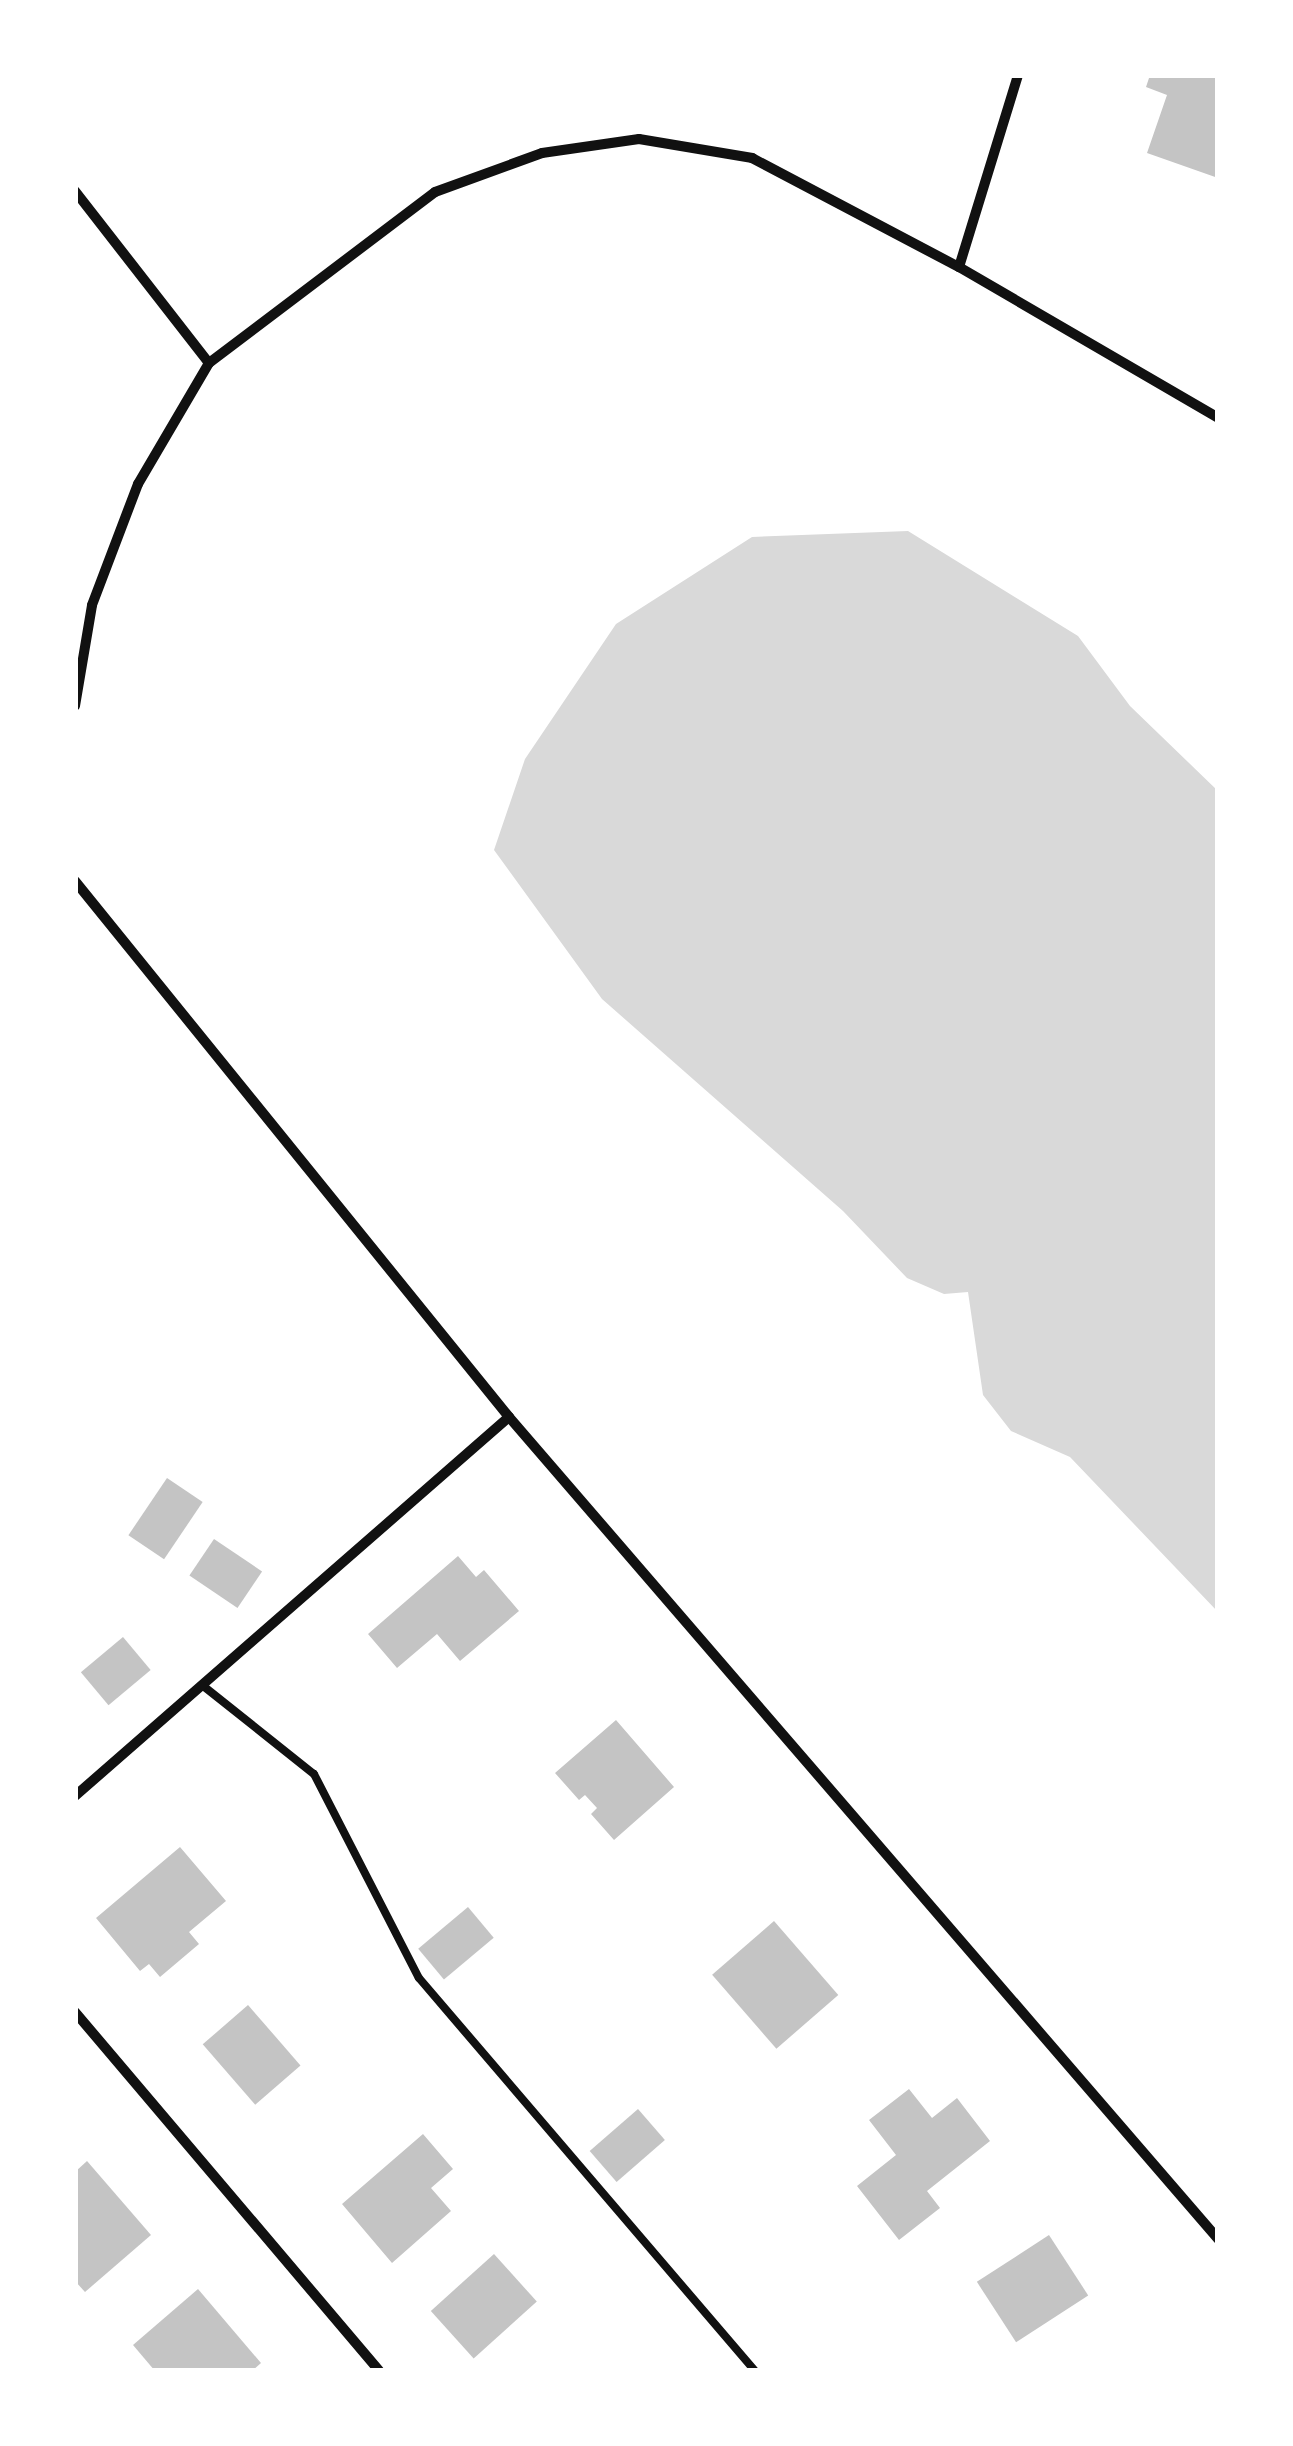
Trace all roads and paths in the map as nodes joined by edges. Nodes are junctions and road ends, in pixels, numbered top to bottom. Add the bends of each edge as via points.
1 (1018, 75) edge
2 (75, 191) edge
3 (959, 267) junction
4 (209, 363) junction
5 (1218, 418) edge
6 (75, 706) edge
7 (75, 881) edge
8 (509, 1417) junction
9 (202, 1685) junction
10 (75, 1796) edge
11 (75, 2012) edge
12 (1218, 2239) edge
13 (379, 2371) edge
14 (755, 2371) edge

1 - 3 street
2 - 4 street
3 - 4 street via 752,158 639,139 542,153 435,192
3 - 5 street
4 - 6 street via 132,501 92,605
7 - 8 street
8 - 9 street
8 - 12 street
9 - 10 street
9 - 14 lane via 314,1774 420,1978
11 - 13 street

